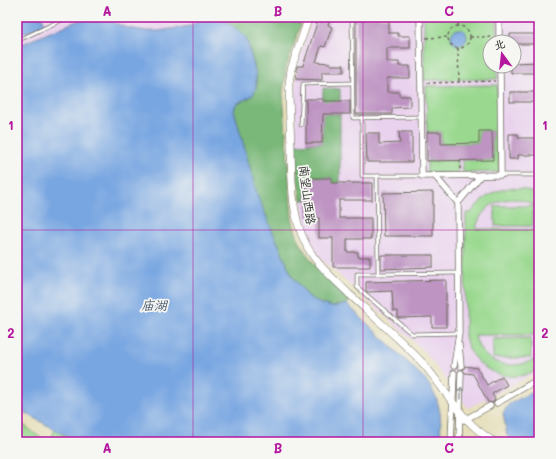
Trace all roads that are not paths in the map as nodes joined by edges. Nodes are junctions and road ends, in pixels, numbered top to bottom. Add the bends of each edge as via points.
1 (68, 17) edge
2 (309, 17) edge
3 (352, 17) edge
4 (420, 17) edge
5 (499, 17) edge
6 (499, 34) edge
7 (18, 41) edge
8 (500, 74) edge
9 (352, 83) junction
10 (362, 117) junction
11 (421, 117) junction
12 (301, 125) dead end
13 (481, 175) junction
14 (502, 175) junction
15 (539, 175) edge
16 (377, 176) junction
17 (422, 176) junction
18 (434, 176) junction
19 (458, 203) junction
20 (458, 273) junction
21 (378, 274) junction
22 (458, 336) junction
23 (454, 366) dead end
24 (461, 366) dead end
25 (454, 373) dead end
26 (461, 374) dead end
27 (539, 379) edge
28 (497, 403) dead end
29 (453, 404) junction
30 (490, 406) dead end
31 (460, 413) junction
32 (463, 420) junction
33 (452, 423) junction
34 (451, 442) edge
35 (459, 442) edge
36 (495, 442) edge

1 - 7 lane
2 - 29 street, 南望山西路 via 291,69 289,84 293,189 299,228 318,263 418,358
3 - 9 lane
4 - 11 street
5 - 6 street
8 - 14 street
9 - 10 lane via 353,118
9 - 12 lane via 303,84
10 - 11 lane
10 - 16 lane via 362,176
11 - 17 street
13 - 14 street
13 - 18 street
13 - 19 street
14 - 15 lane
16 - 17 lane
16 - 21 lane
17 - 18 street
18 - 19 street
19 - 20 street
20 - 21 lane
20 - 22 street
21 - 22 lane via 357,274 357,287 412,334
22 - 23 street
22 - 24 street
25 - 29 street
31 -> 26 street
27 - 28 street
29 - 31 street, 南望山西路
29 - 33 street
30 - 32 street
31 - 32 street, 南望山西路
32 - 33 street
32 - 35 street
32 - 36 street, 南望山西路
33 - 34 street

